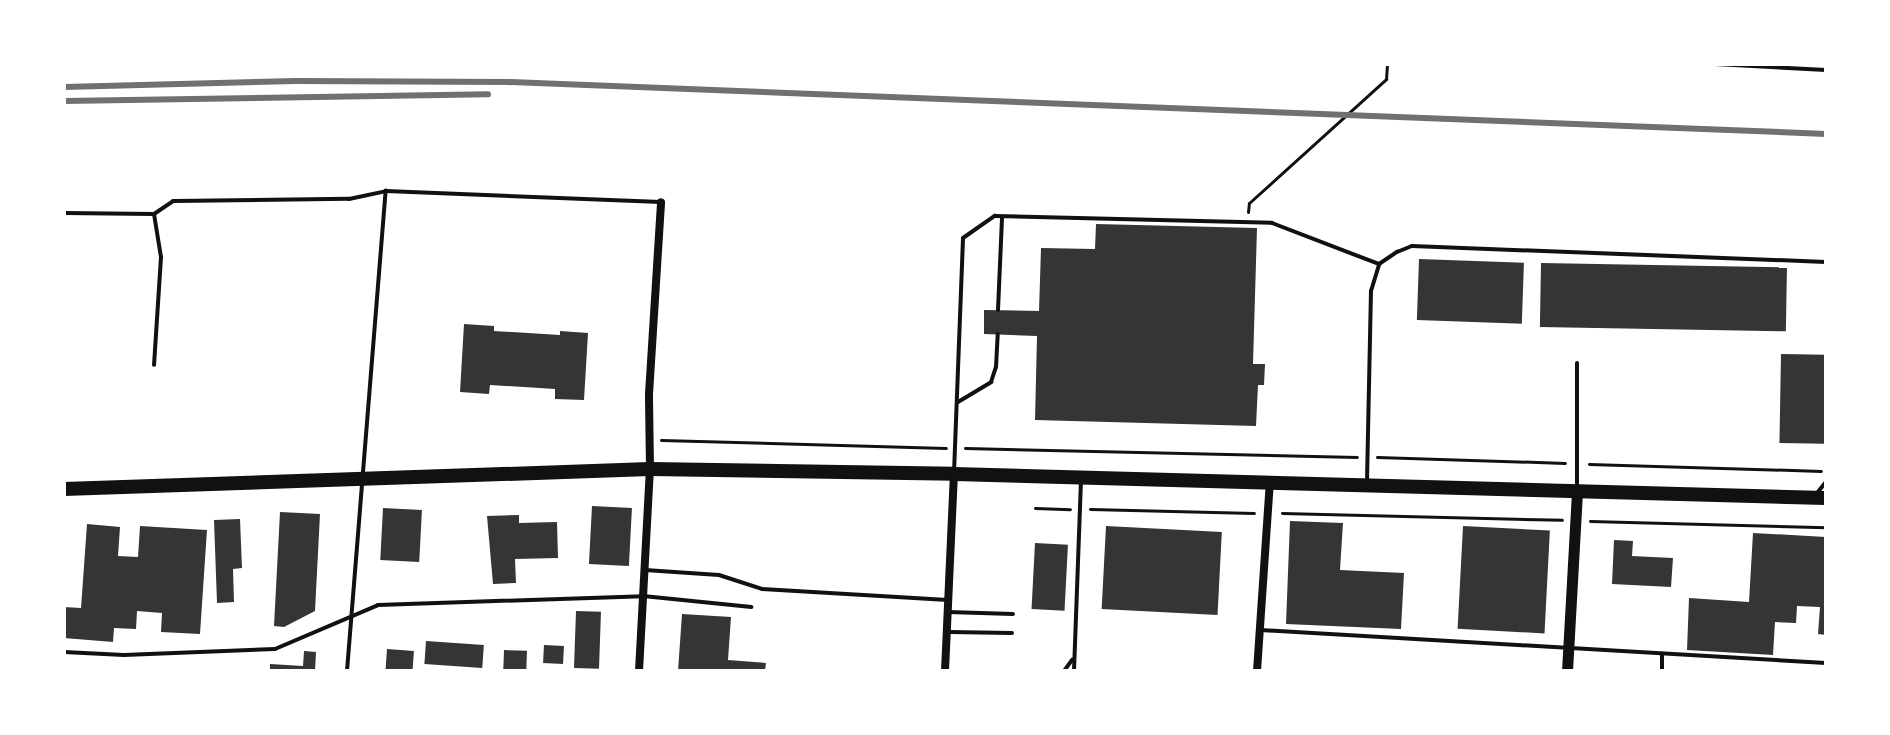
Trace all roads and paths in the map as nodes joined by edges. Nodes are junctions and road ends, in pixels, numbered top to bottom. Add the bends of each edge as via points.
1 (1387, 64) edge
2 (1715, 64) edge
3 (1826, 70) edge
4 (386, 191) junction
5 (661, 202) joint
6 (64, 213) edge
7 (154, 214) junction
8 (1002, 216) junction
9 (1248, 216) dead end
10 (1826, 262) edge
11 (1379, 264) junction
12 (998, 310) dead end
13 (998, 334) dead end
14 (1577, 363) dead end
15 (154, 365) dead end
16 (958, 402) junction
17 (649, 439) junction
18 (956, 448) junction
19 (1367, 457) junction
20 (1577, 463) junction
21 (650, 469) junction
22 (1826, 471) edge
23 (954, 474) junction
24 (1081, 477) junction
25 (362, 480) junction
26 (1270, 482) junction
27 (1826, 482) edge
28 (1367, 485) junction
29 (64, 489) edge
30 (1577, 491) junction
31 (1819, 498) edge
32 (1035, 508) dead end
33 (1081, 509) junction
34 (1268, 513) junction
35 (1575, 521) junction
36 (1826, 527) edge
37 (644, 570) junction
38 (643, 596) junction
39 (948, 600) junction
40 (751, 607) dead end
41 (947, 612) junction
42 (350, 614) junction
43 (1013, 614) dead end
44 (1259, 630) junction
45 (946, 632) junction
46 (1012, 633) dead end
47 (1569, 648) junction
48 (64, 652) edge
49 (1662, 654) junction
50 (1074, 658) junction
51 (1826, 663) edge
52 (347, 671) edge
53 (639, 671) edge
54 (945, 671) edge
55 (1064, 671) edge
56 (1074, 671) edge
57 (1257, 671) edge
58 (1567, 671) edge
59 (1662, 671) edge

1 - 9 path via 1386,79 1249,203
2 - 3 lane
4 - 5 lane
4 - 7 lane via 349,199 173,201
4 - 25 lane
5 - 17 street
6 - 7 lane
7 - 15 lane via 161,257
8 - 11 lane via 1272,223
8 - 12 lane
8 - 16 lane via 963,238
10 - 11 lane via 1412,246
11 - 19 lane via 1371,291
13 - 16 lane via 991,382
14 - 20 lane
16 - 18 lane
17 - 18 path
17 - 21 street
18 - 19 path
18 - 23 lane
19 - 20 path
19 - 28 lane
20 - 22 path
20 - 30 lane
21 - 23 main road
21 - 25 main road
21 - 37 street
23 - 24 main road
23 - 39 street
24 - 26 main road
24 - 33 lane
25 - 29 main road
25 - 42 lane
26 - 28 main road
26 - 34 street
27 - 31 lane
28 - 30 main road
30 - 31 main road
30 - 35 street
32 - 33 path
33 - 34 path
33 - 50 lane
34 - 35 path
34 - 44 street
35 - 36 path
35 - 47 street
37 - 38 street
37 - 39 lane via 719,575 762,589
38 - 40 lane
38 - 42 lane via 378,605
38 - 53 street
39 - 41 street
41 - 43 lane
41 - 45 street
42 - 48 lane via 291,644 262,651
42 - 52 lane
44 - 47 lane
44 - 57 street
45 - 46 lane
45 - 54 street
47 - 49 lane
47 - 58 street
49 - 51 lane
49 - 59 lane
50 - 55 lane
50 - 56 lane

